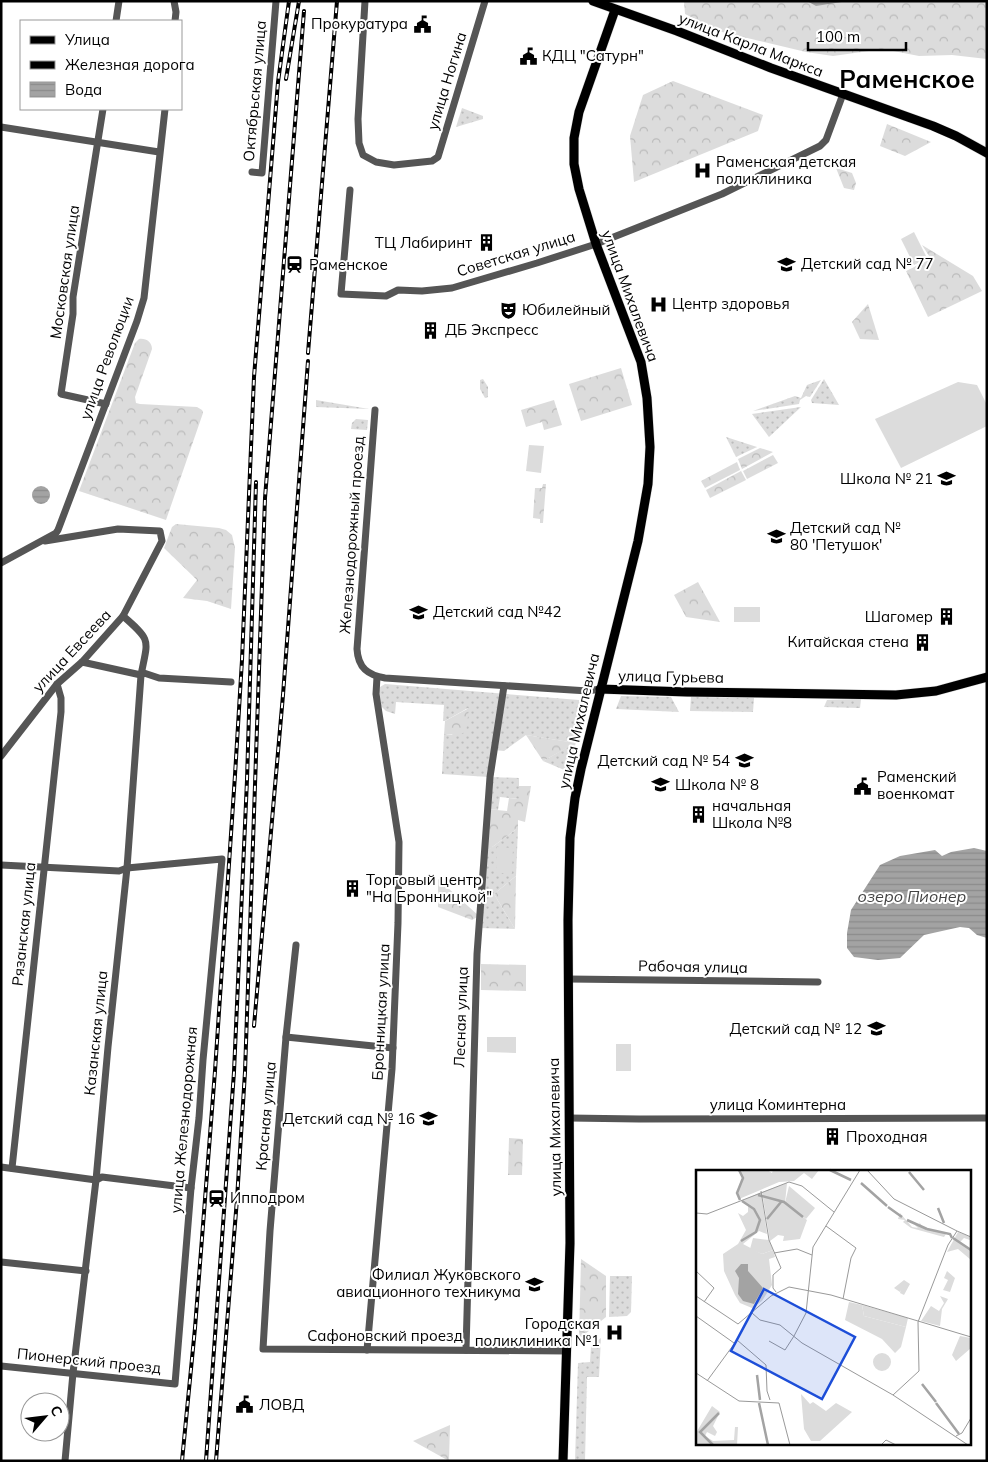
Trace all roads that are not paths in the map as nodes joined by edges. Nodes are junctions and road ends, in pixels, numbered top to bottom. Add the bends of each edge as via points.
1 (119, 1) edge
2 (174, 1) edge
3 (276, 1) edge
4 (365, 1) edge
5 (485, 1) edge
6 (593, 1) edge
7 (615, 10) junction
8 (116, 20) edge
9 (176, 20) edge
10 (843, 94) junction
11 (103, 110) edge
12 (165, 110) edge
13 (1, 127) edge
14 (98, 142) junction
15 (159, 152) junction
16 (987, 153) edge
17 (252, 172) dead end
18 (350, 190) dead end
19 (596, 244) junction
20 (106, 404) junction
21 (375, 410) dead end
22 (42, 541) junction
23 (1, 563) edge
24 (124, 616) junction
25 (82, 662) junction
26 (141, 675) junction
27 (377, 677) junction
28 (987, 677) edge
29 (231, 682) dead end
30 (57, 684) junction
31 (504, 686) junction
32 (600, 689) junction
33 (1, 756) edge
34 (1, 864) edge
35 (44, 867) junction
36 (127, 868) junction
37 (296, 945) dead end
38 (568, 979) junction
39 (818, 982) dead end
40 (286, 1037) junction
41 (393, 1048) junction
42 (569, 1118) junction
43 (987, 1118) edge
44 (1, 1167) edge
45 (12, 1168) junction
46 (96, 1180) junction
47 (191, 1188) junction
48 (1, 1262) edge
49 (86, 1271) junction
50 (263, 1349) joint
51 (367, 1350) junction
52 (466, 1350) junction
53 (567, 1351) junction
54 (1, 1366) edge
55 (73, 1373) junction
56 (175, 1384) joint
57 (65, 1461) edge
58 (563, 1461) edge

1 - 8 street
2 - 9 street
3 - 17 street, Октябрьская улица via 262,173
4 - 5 street, улица Ногина via 359,143 363,155 376,162 394,165 428,162 438,157
6 - 7 main road, улица Карла Маркса
7 - 10 main road, улица Карла Маркса
7 - 19 main road, улица Михалевича via 579,112 574,138 575,172
10 - 16 main road, улица Карла Маркса via 933,126
10 - 19 street, Советская улица via 829,133 820,146 722,194
11 - 14 street, Московская улица
12 - 15 street, улица Революции
13 - 14 street
14 - 15 street
14 - 20 street, Московская улица via 61,394
15 - 20 street, улица Революции via 144,298
18 - 19 street, Советская улица via 341,294 384,296 398,290 457,287
19 - 32 main road, улица Михалевича via 641,362 650,447 648,484 638,542
20 - 22 street, улица Революции via 58,530
21 - 27 street, Железнодорожный проезд via 357,649 366,671
22 - 23 street
22 - 24 street, улица Евсеева via 118,530 160,531 162,541
24 - 25 street, улица Евсеева
24 - 26 street, Казанская улица via 146,640
25 - 26 street
25 - 30 street, улица Евсеева
26 - 29 street
26 - 36 street, Казанская улица
27 - 31 street, улица Гурьева
27 - 41 street, Бронницкая улица via 377,701 399,842
28 - 32 main road, улица Гурьева via 936,691 896,695
30 - 33 street, улица Евсеева
30 - 35 street, Рязанская улица via 61,712
31 - 32 street, улица Гурьева
31 - 52 street, Лесная улица via 490,777 478,937
32 - 38 main road, улица Михалевича via 580,769 572,819
34 - 35 street
35 - 36 street via 118,872
35 - 45 street, Рязанская улица
36 - 46 street, Казанская улица
36 - 47 street, улица Железнодорожная via 222,859
37 - 40 street, Красная улица
38 - 39 street, Рабочая улица
38 - 42 main road, улица Михалевича
40 - 41 street
40 - 50 street, Красная улица
41 - 51 street, Бронницкая улица
42 - 43 street, улица Коминтерна
42 - 53 main road, улица Михалевича
44 - 45 street
45 - 46 street
46 - 47 street via 102,1177
46 - 49 street, Казанская улица
47 - 56 street, улица Железнодорожная
48 - 49 street
49 - 55 street, Казанская улица
50 - 51 street, Сафоновский проезд
51 - 52 street, Сафоновский проезд
52 - 53 street, Сафоновский проезд
53 - 58 main road, улица Михалевича
54 - 55 street, Пионерский проезд
55 - 56 street, Пионерский проезд
55 - 57 street, Казанская улица

